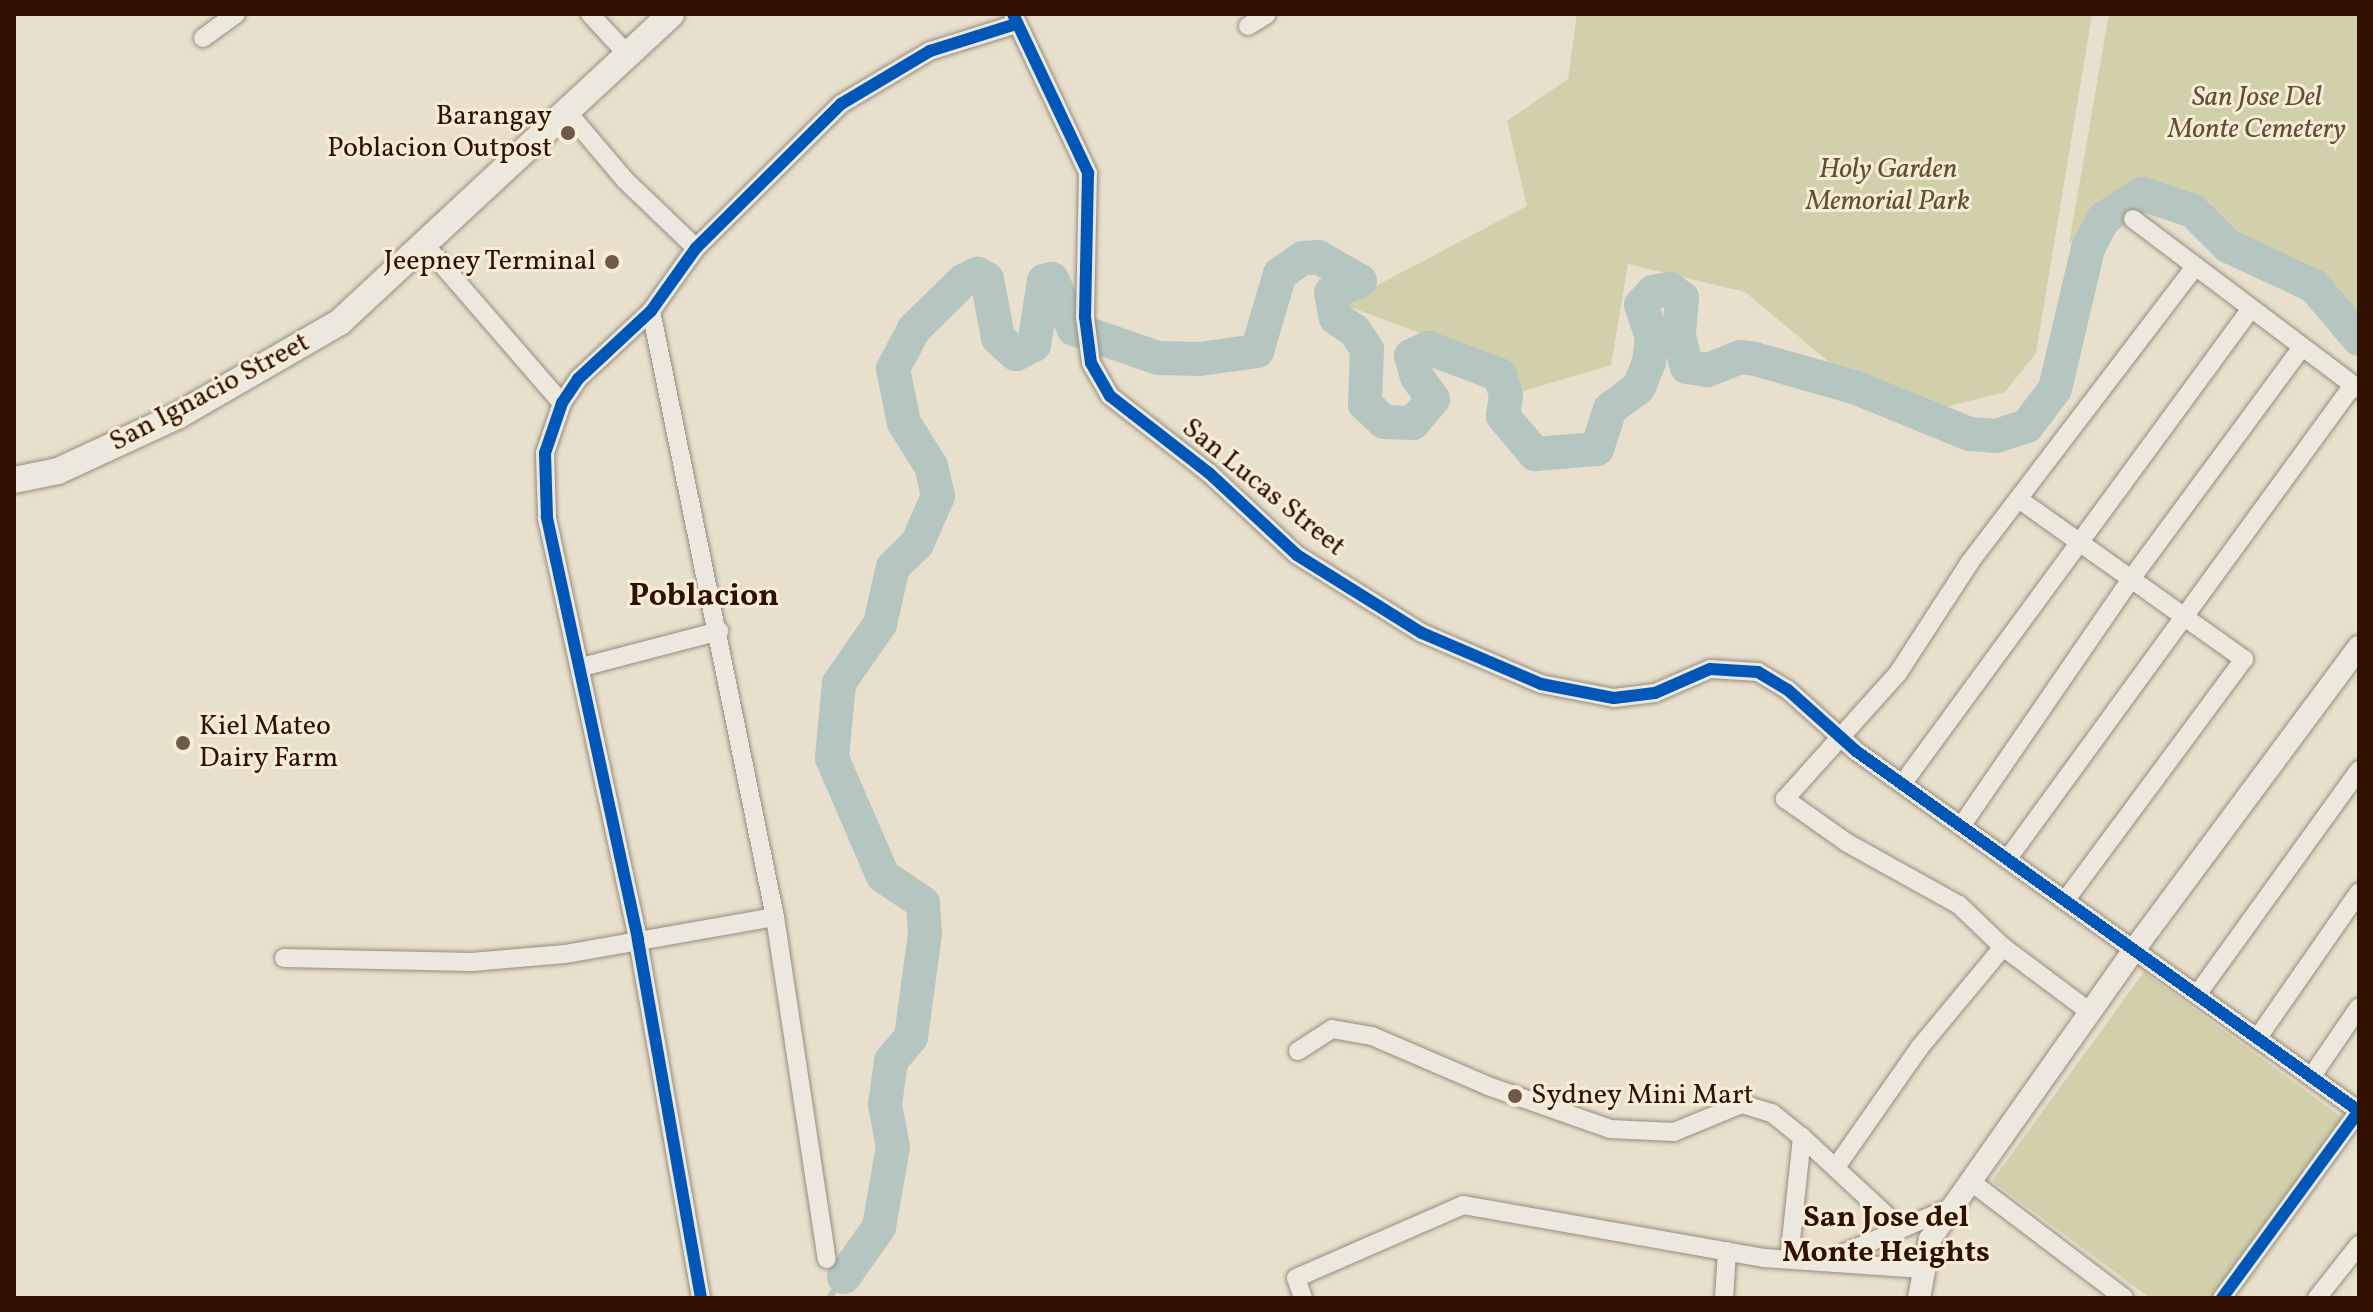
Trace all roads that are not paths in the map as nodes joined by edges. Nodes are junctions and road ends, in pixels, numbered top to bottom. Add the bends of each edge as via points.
1 (236, 14) edge
2 (590, 14) edge
3 (671, 14) edge
4 (1267, 14) edge
5 (1014, 19) edge
6 (1248, 26) dead end
7 (203, 38) dead end
8 (627, 54) junction
9 (565, 109) junction
10 (2133, 219) dead end
11 (425, 245) junction
12 (696, 248) junction
13 (2195, 267) junction
14 (2250, 310) junction
15 (651, 311) junction
16 (2301, 348) junction
17 (2356, 387) edge
18 (562, 403) junction
19 (14, 480) edge
20 (2020, 500) junction
21 (2079, 543) junction
22 (2131, 579) junction
23 (2183, 619) junction
24 (719, 631) junction
25 (2359, 647) edge
26 (582, 667) junction
27 (1845, 736) junction
28 (2359, 770) edge
29 (1903, 783) junction
30 (1962, 825) junction
31 (2009, 857) junction
32 (2359, 892) edge
33 (2065, 901) junction
34 (775, 917) junction
35 (638, 939) junction
36 (2003, 947) junction
37 (2136, 947) junction
38 (284, 958) dead end
39 (2199, 992) junction
40 (2359, 1007) edge
41 (2090, 1012) junction
42 (2259, 1036) junction
43 (1298, 1051) dead end
44 (2312, 1076) junction
45 (1802, 1137) junction
46 (1836, 1167) junction
47 (1970, 1181) junction
48 (1952, 1207) junction
49 (1900, 1228) junction
50 (2359, 1245) edge
51 (1727, 1251) junction
52 (827, 1259) dead end
53 (1789, 1259) junction
54 (1831, 1259) junction
55 (1923, 1269) junction
56 (701, 1298) edge
57 (1303, 1298) edge
58 (1724, 1298) edge
59 (1919, 1298) edge
60 (2124, 1298) edge
61 (2222, 1298) edge
62 (2317, 1298) edge

1 - 7 street
2 - 8 street
3 - 8 main road, San Ignacio Street
4 - 6 street
5 - 12 street via 930,51 841,104
5 - 27 street, San Lucas Street via 1088,173 1085,320 1091,363 1110,396 1209,473 1297,555 1422,633 1541,684 1614,698 1655,693 1710,669 1758,672
8 - 9 main road, San Ignacio Street
9 - 11 main road, San Ignacio Street
9 - 12 street via 625,180
10 - 13 street
11 - 18 street
11 - 19 main road, San Ignacio Street via 340,322 264,371 58,471
12 - 15 street
13 - 14 street
13 - 20 street
14 - 16 street
14 - 21 street
15 - 18 street via 578,379
15 - 24 street
16 - 17 street
16 - 22 street
17 - 23 street
18 - 26 street via 545,453 543,485
20 - 21 street
20 - 27 street via 1970,562 1898,673
21 - 22 street
21 - 29 street
22 - 23 street
22 - 30 street
23 - 31 street
23 - 33 street via 2244,659
24 - 26 street
24 - 34 street
25 - 37 street
26 - 35 street
27 - 29 street, San Lucas Street via 1856,751
27 - 36 street via 1785,799 1846,842 1959,905
28 - 39 street
29 - 30 street, San Lucas Street
30 - 31 street, San Lucas Street
31 - 33 street, San Lucas Street
32 - 42 street
33 - 37 street, San Lucas Street
34 - 35 street
34 - 52 street
35 - 38 street via 565,954 472,962
35 - 56 street
36 - 41 street
36 - 46 street via 1920,1047
37 - 39 street, San Lucas Street
37 - 41 street
39 - 42 street, San Lucas Street
40 - 44 street
41 - 47 street
42 - 44 street, San Lucas Street
43 - 45 street via 1332,1029 1372,1036 1488,1086 1610,1129 1674,1132 1742,1104 1772,1113
44 - 61 street, San Lucas Street via 2359,1111
45 - 46 street
45 - 53 street
46 - 49 street
47 - 48 street
47 - 60 street
48 - 49 street
48 - 55 street via 1930,1239
49 - 54 street
50 - 62 street
51 - 53 street
51 - 57 street via 1463,1205 1296,1278
51 - 58 street
53 - 54 street
54 - 55 street
55 - 59 street

